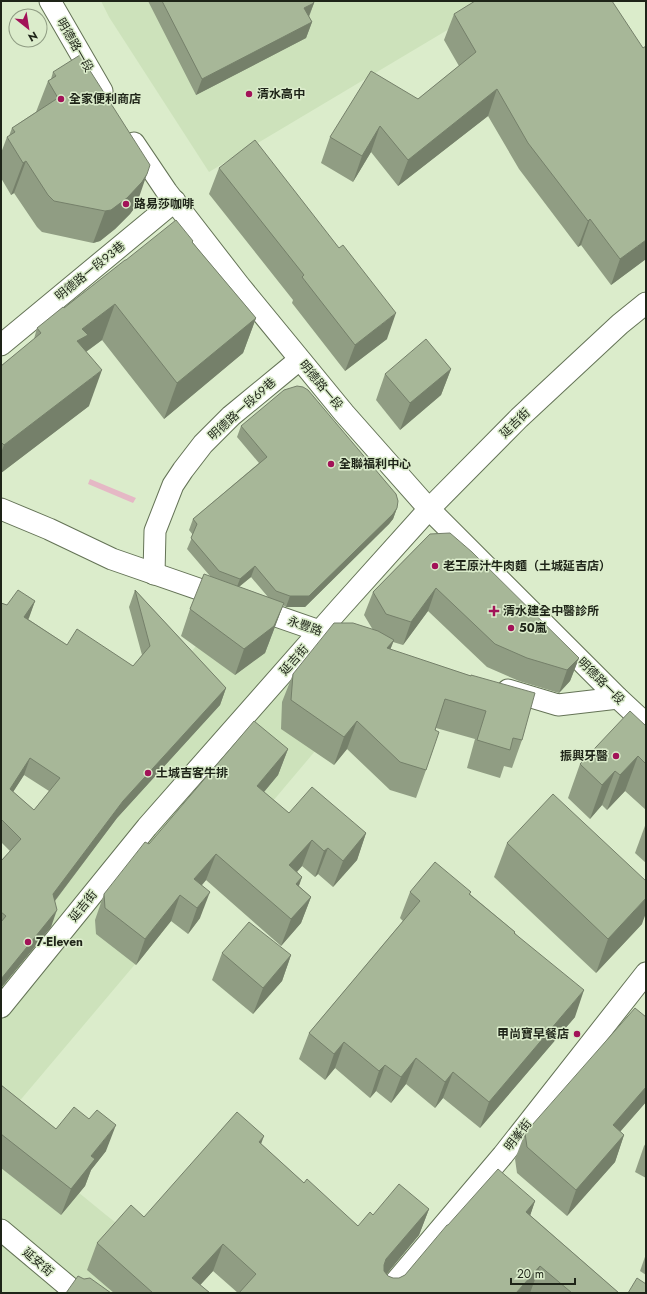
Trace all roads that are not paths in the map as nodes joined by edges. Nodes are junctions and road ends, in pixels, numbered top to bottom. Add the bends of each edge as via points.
1 (50, 1) edge
2 (112, 108) edge
3 (123, 128) edge
4 (175, 201) junction
5 (646, 303) edge
6 (3, 343) edge
7 (299, 360) junction
8 (1, 509) edge
9 (429, 509) junction
10 (154, 574) junction
11 (320, 631) junction
12 (348, 640) edge
13 (489, 684) edge
14 (618, 698) junction
15 (646, 724) edge
16 (646, 973) edge
17 (1, 1006) edge
18 (1, 1230) edge
19 (76, 1293) edge
20 (386, 1293) edge

1 - 2 street, 明德路一段
3 - 4 street, 明德路一段
4 - 6 street, 明德路一段93巷
4 - 7 street, 明德路一段
5 - 9 street, 延吉街 via 519,418
7 - 9 street, 明德路一段
7 - 10 street, 明德路一段69巷 via 232,416 203,444 183,470 173,485 155,531
8 - 10 street, 永豐路 via 112,559
9 - 11 street, 延吉街
9 - 14 street, 明德路一段
10 - 11 street, 永豐路
11 - 12 street, 永豐路
11 - 17 street, 延吉街 via 147,827
13 - 14 street via 558,705
14 - 15 street, 明德路一段
16 - 20 street, 明峯街 via 502,1155
18 - 19 street, 延安街

